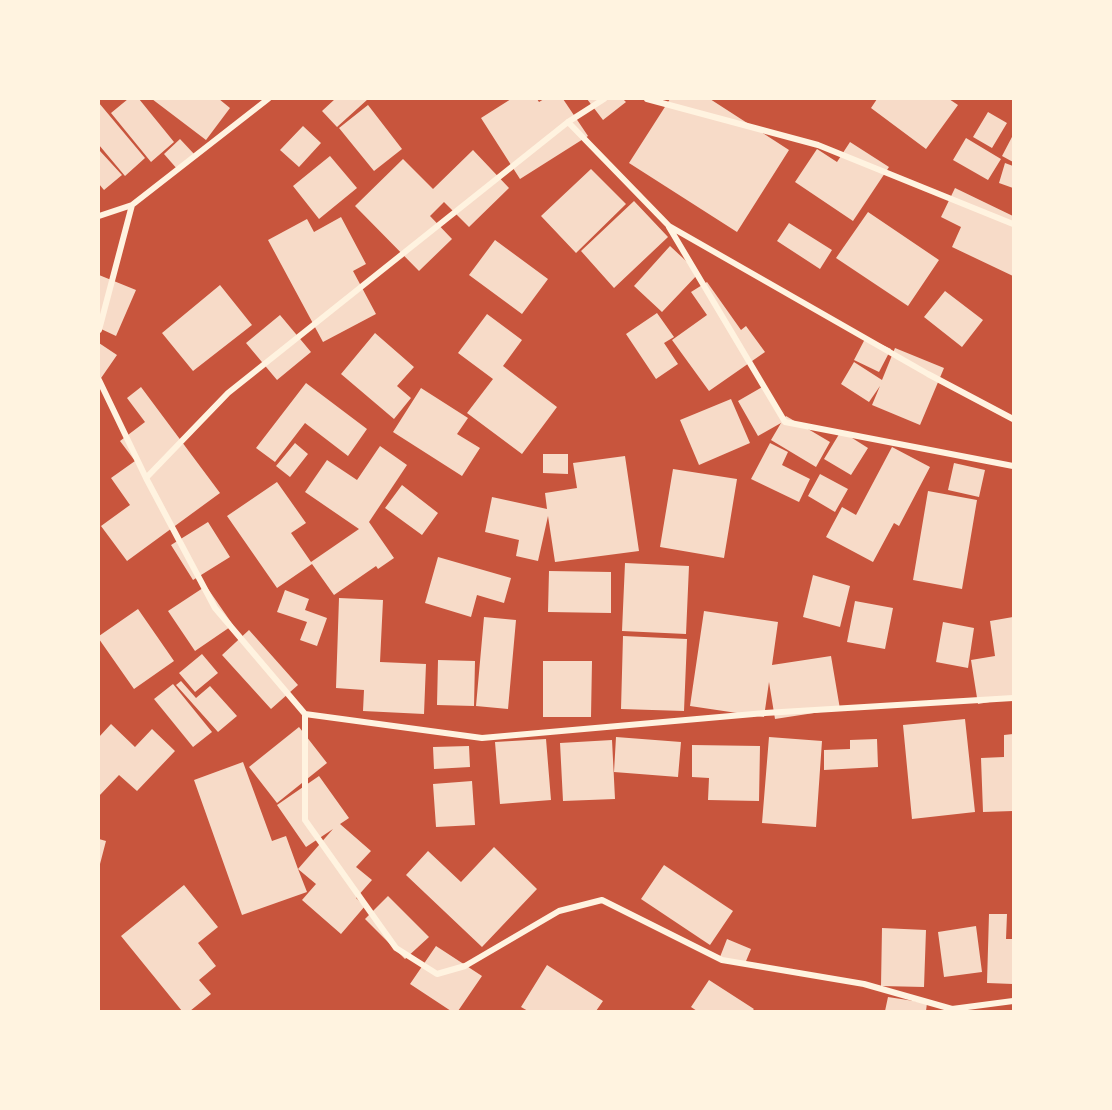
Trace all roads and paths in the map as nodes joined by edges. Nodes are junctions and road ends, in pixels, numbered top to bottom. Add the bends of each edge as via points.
1 (268, 99) edge
2 (604, 99) edge
3 (647, 99) edge
4 (568, 122) junction
5 (132, 205) junction
6 (99, 216) edge
7 (1013, 224) edge
8 (669, 226) junction
9 (99, 330) edge
10 (99, 380) edge
11 (1013, 419) edge
12 (1013, 466) edge
13 (146, 478) junction
14 (1013, 698) edge
15 (305, 714) junction
16 (1013, 1001) edge

1 - 5 street
2 - 4 street
3 - 7 street via 818,146
4 - 8 street
4 - 13 street via 228,393
5 - 6 street
5 - 9 street
8 - 11 street
8 - 12 street via 785,422
10 - 13 street
13 - 15 street via 214,608
14 - 15 street via 765,713 482,738
15 - 16 street via 305,820 396,948 437,974 465,966 559,911 602,900 722,960 864,984 952,1009

